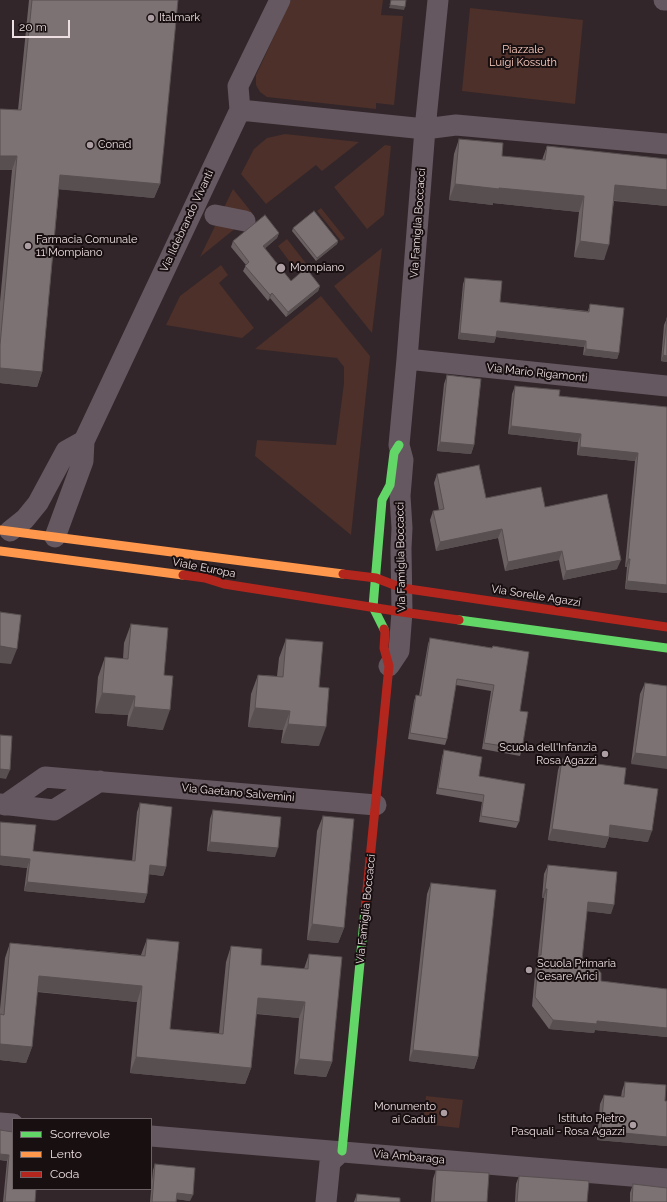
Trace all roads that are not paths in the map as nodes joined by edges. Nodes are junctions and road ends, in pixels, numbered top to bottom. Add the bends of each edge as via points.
1 (280, 0) edge
2 (438, 0) edge
3 (240, 110) junction
4 (425, 129) junction
5 (667, 144) edge
6 (215, 215) dead end
7 (245, 221) dead end
8 (407, 359) junction
9 (667, 386) edge
10 (84, 441) junction
11 (399, 445) junction
12 (3, 535) edge
13 (48, 543) junction
14 (0, 551) edge
15 (376, 578) junction
16 (402, 588) junction
17 (373, 607) junction
18 (402, 612) junction
19 (667, 627) edge
20 (667, 648) edge
21 (390, 666) junction
22 (100, 781) junction
23 (2, 804) edge
24 (376, 805) junction
25 (0, 1123) edge
26 (12, 1124) edge
27 (152, 1136) edge
28 (342, 1151) junction
29 (667, 1179) edge
30 (326, 1202) edge

1 - 3 street, Via Ildebrando Vivanti via 238,86
2 - 4 street, Via Famiglia Boccacci
3 - 4 street
3 - 10 street, Via Ildebrando Vivanti
4 - 5 street via 456,125
4 - 8 street, Via Famiglia Boccacci
6 - 7 street
8 - 9 street, Via Mario Rigamonti
8 - 11 street, Via Famiglia Boccacci
10 - 12 street via 66,451 38,503 25,519
10 - 13 street, Via Ildebrando Vivanti via 83,461
11 - 15 street, Via Famiglia Boccacci via 394,453 390,485 382,500
11 - 16 street, Via Famiglia Boccacci via 403,460 400,496
12 - 13 street, Viale Europa
12 - 13 street via 36,548
13 - 15 street, Viale Europa
14 - 17 street, Viale Europa via 205,578 224,584
15 - 16 street, Viale Europa
15 - 17 street, Via Famiglia Boccacci
16 - 18 street, Via Famiglia Boccacci
16 - 19 street, Via Sorelle Agazzi
17 - 18 street, Viale Europa
17 - 21 street, Via Famiglia Boccacci via 385,632 384,648
18 - 20 street
18 - 21 street, Via Famiglia Boccacci via 399,650
21 - 24 street, Via Famiglia Boccacci
22 - 23 street, Via Gaetano Salvemini via 45,776
22 - 23 street, Via Gaetano Salvemini via 54,810
22 - 24 street, Via Gaetano Salvemini
24 - 28 street, Via Famiglia Boccacci
25 - 26 street
27 - 28 street, Via Ambaraga
28 - 29 street, Via Ambaraga
28 - 30 street via 330,1162

